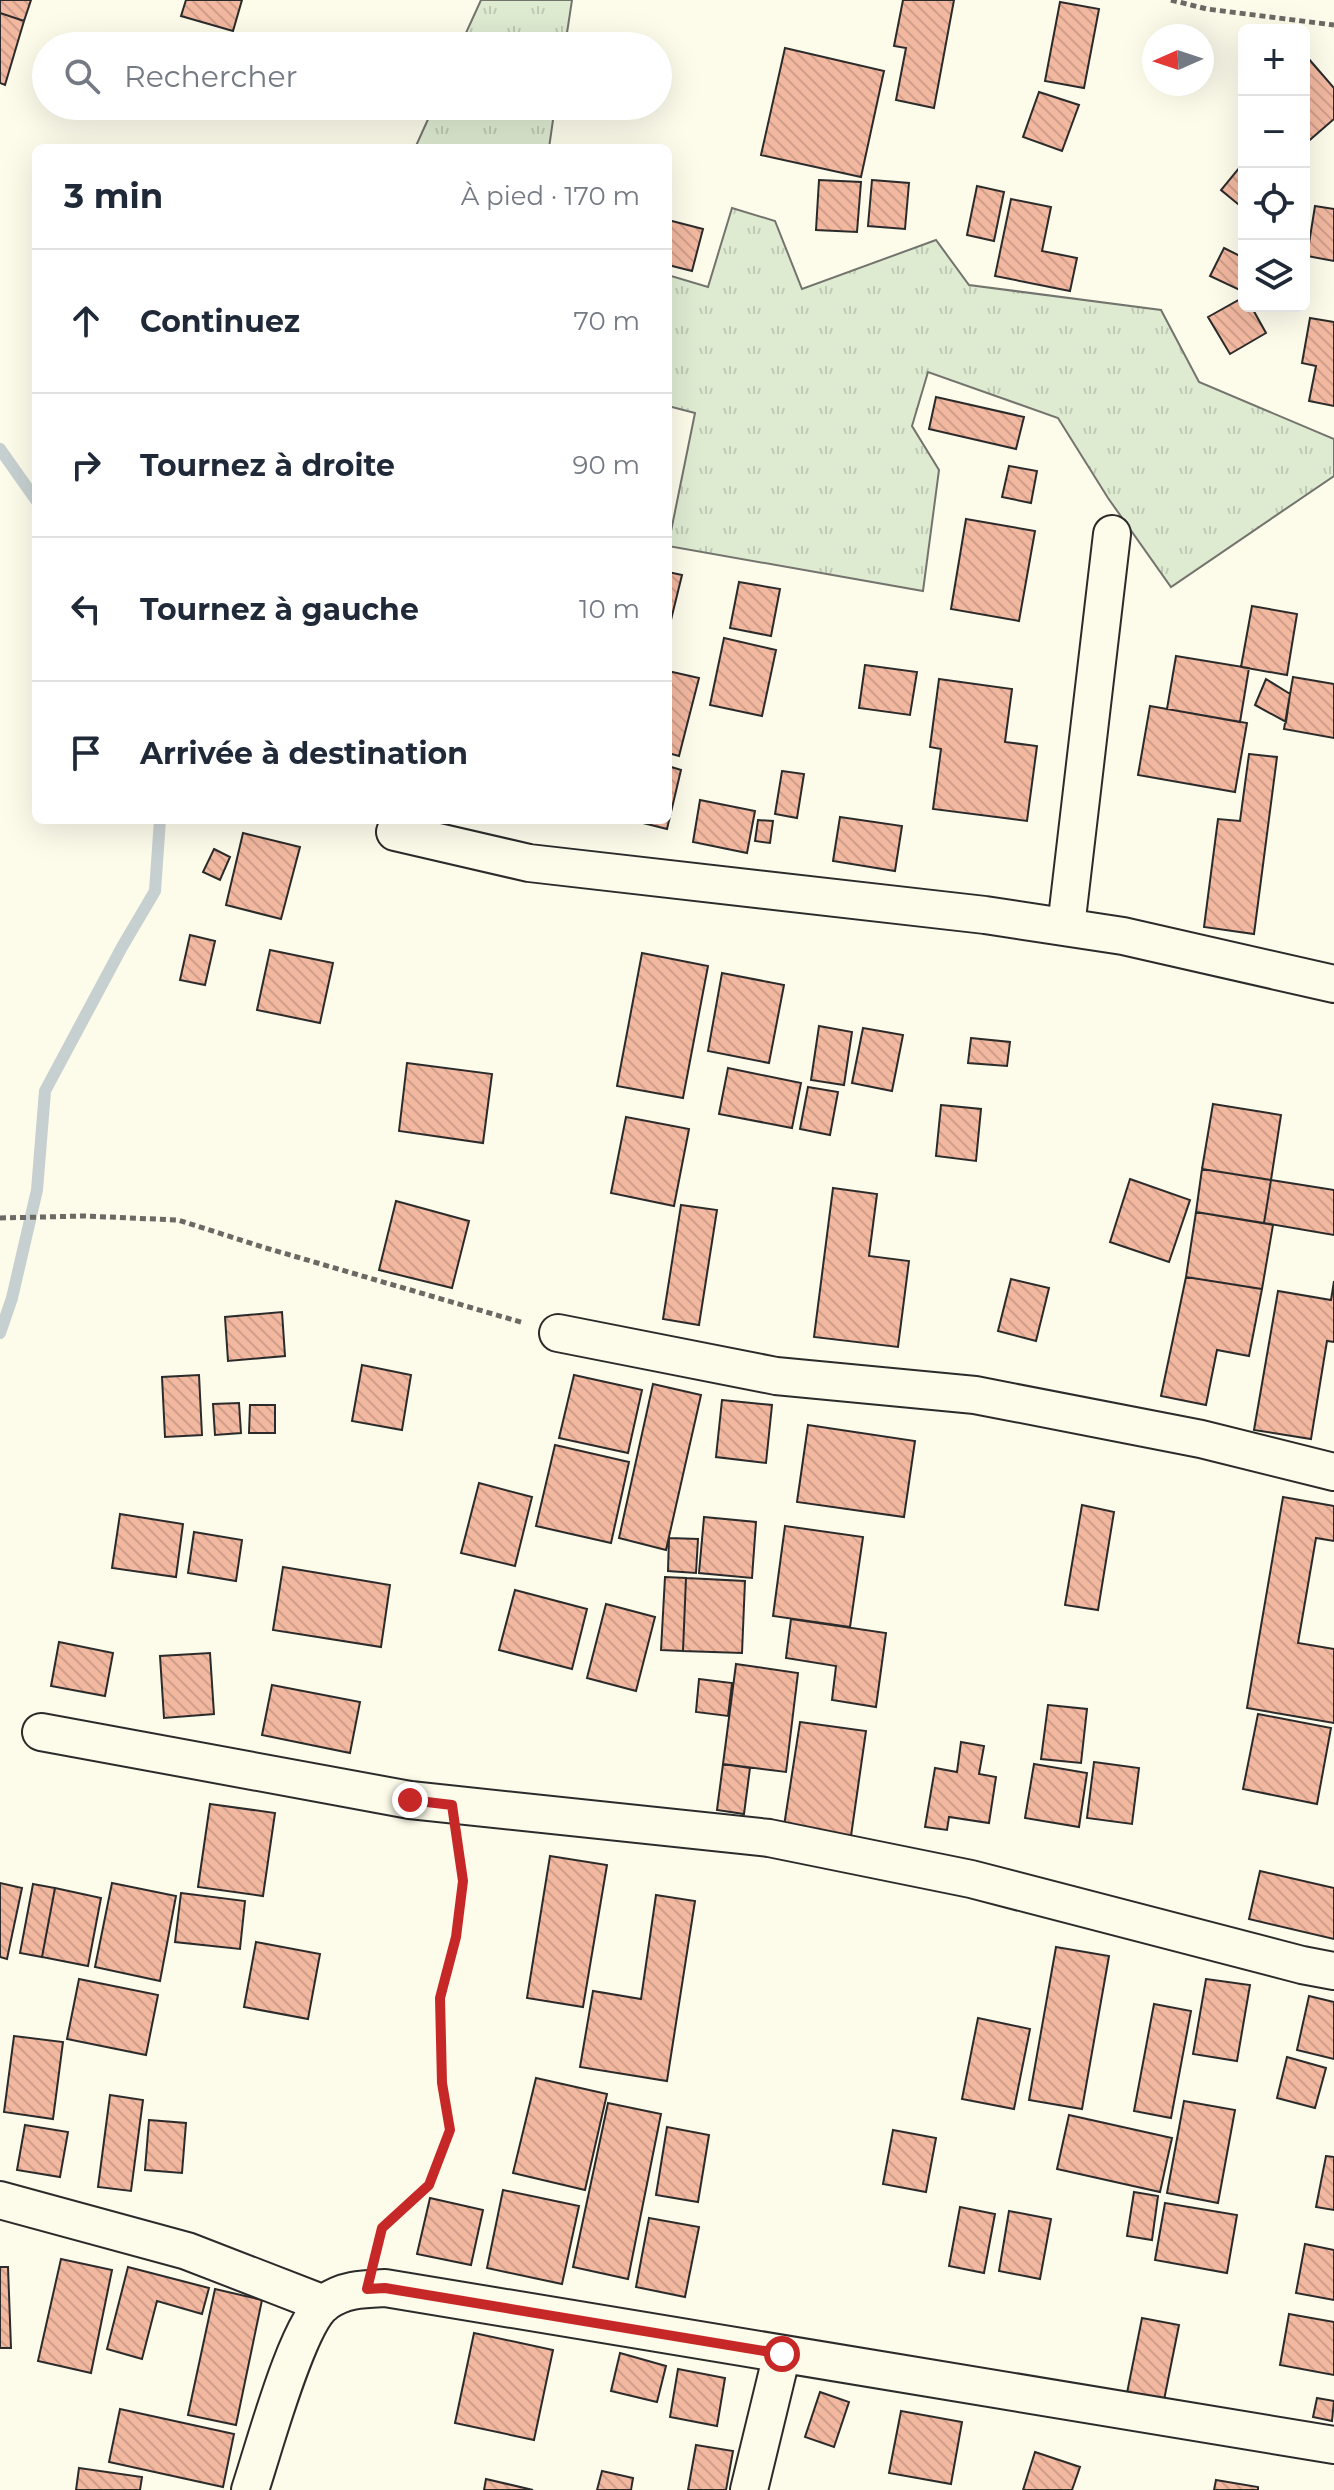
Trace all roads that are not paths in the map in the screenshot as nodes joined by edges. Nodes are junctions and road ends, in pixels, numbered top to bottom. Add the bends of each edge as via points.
1 (1112, 534) dead end
2 (395, 832) dead end
3 (1066, 927) junction
4 (1334, 984) edge
5 (558, 1333) road end
6 (1334, 1472) edge
7 (41, 1732) dead end
8 (1334, 1971) edge
9 (0, 2200) edge
10 (324, 2304) junction
11 (782, 2354) junction
12 (1334, 2445) edge
13 (250, 2490) edge
14 (749, 2490) edge

1 - 3 street
2 - 3 street via 529,863
3 - 4 street
5 - 6 street via 776,1376 975,1395 1201,1439
7 - 8 street via 410,1800 769,1838 971,1879
9 - 10 street via 187,2251
10 - 11 street via 354,2289 385,2288
10 - 13 street via 300,2340
11 - 12 street
11 - 14 street

